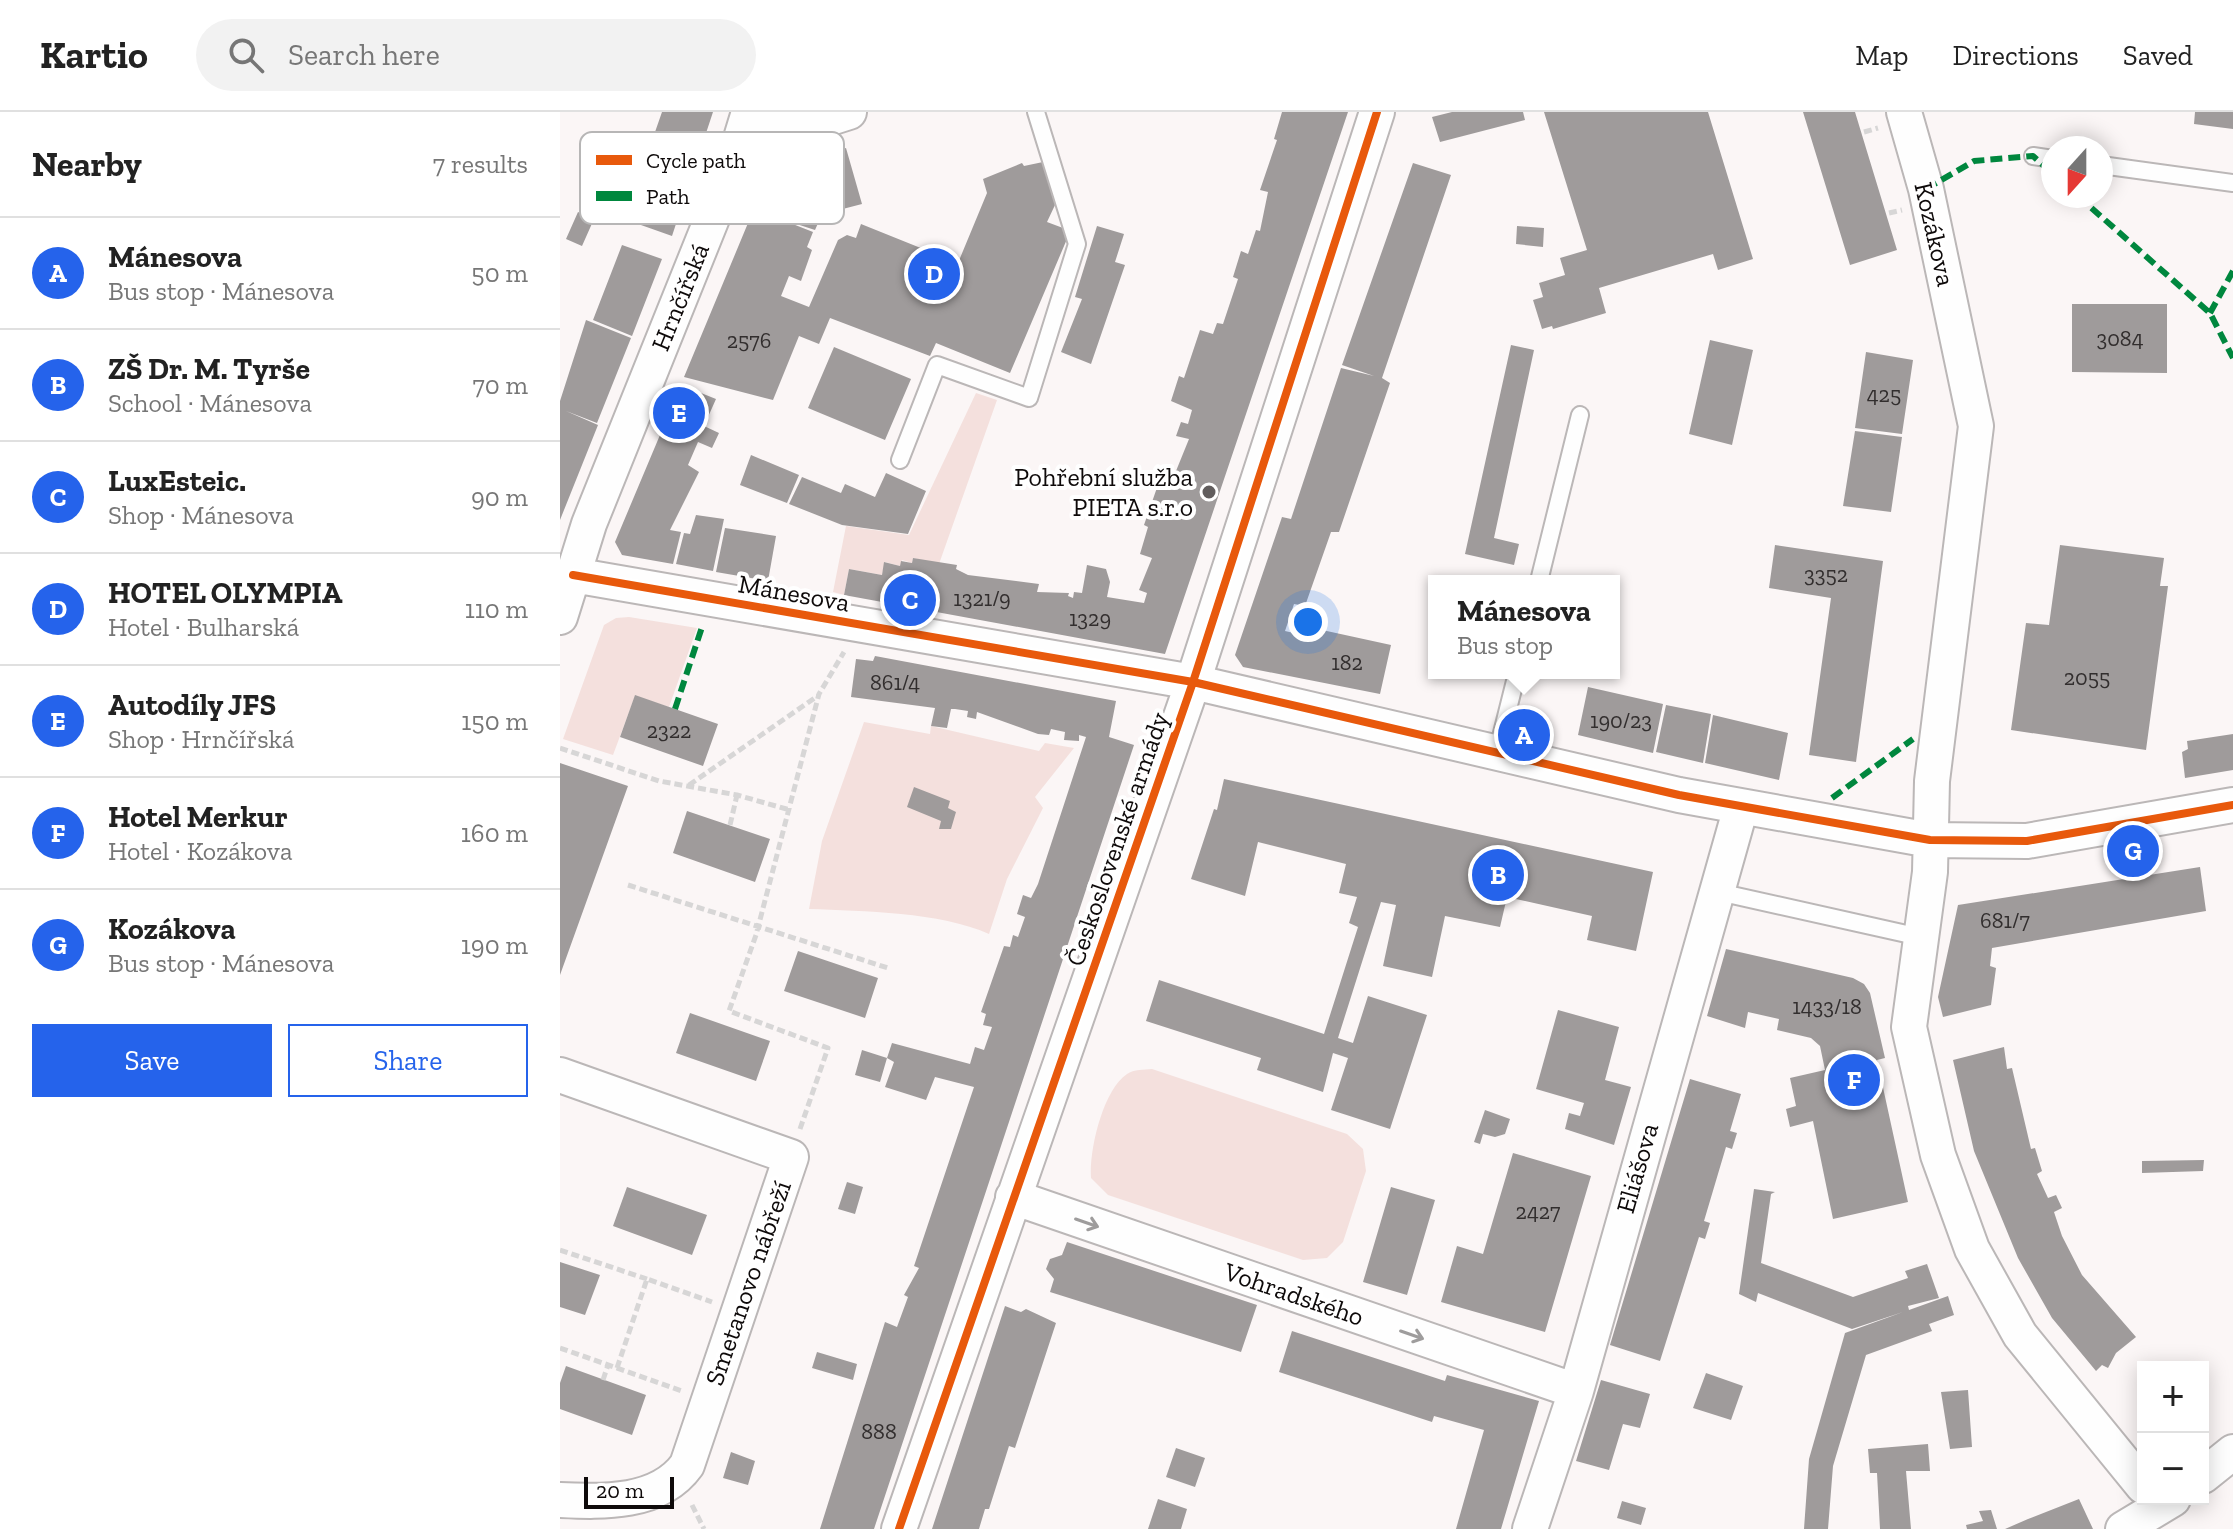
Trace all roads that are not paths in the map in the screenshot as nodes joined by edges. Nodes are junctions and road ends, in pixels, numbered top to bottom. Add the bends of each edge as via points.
1 (849, 112) edge
2 (1036, 112) edge
3 (1377, 112) edge
4 (1904, 112) edge
5 (747, 119) edge
6 (2033, 156) dead end
7 (2041, 157) edge
8 (2113, 167) edge
9 (2233, 183) edge
10 (710, 224) edge
11 (1580, 415) dead end
12 (900, 460) dead end
13 (566, 572) edge
14 (1540, 575) edge
15 (560, 617) edge
16 (1516, 679) edge
17 (1193, 682) junction
18 (1497, 753) junction
19 (2233, 805) edge
20 (1741, 807) junction
21 (1930, 840) junction
22 (1714, 891) junction
23 (1920, 937) junction
24 (560, 1075) edge
25 (1013, 1197) junction
26 (1576, 1391) junction
27 (2233, 1452) edge
28 (2209, 1471) edge
29 (2137, 1473) edge
30 (560, 1500) edge
31 (2150, 1505) edge
32 (899, 1529) edge
33 (1530, 1529) edge
34 (2123, 1529) edge

1 - 5 street via 799,128
2 - 12 lane via 1077,244 1029,398 937,365
3 - 17 street, Československé armády
4 - 21 street, Kozákova via 1926,189 1976,426 1932,781
6 - 7 lane
8 - 9 lane
10 - 13 street, Hrnčířská
11 - 14 lane
13 - 15 street, Hrnčířská
13 - 17 street, Mánesova
16 - 18 lane
17 - 18 street, Mánesova
17 - 25 street, Československé armády
18 - 20 street, Mánesova
19 - 21 street, Mánesova via 2027,841
20 - 21 street, Mánesova
20 - 22 street, Eliášova
21 - 23 street, Kozákova
22 - 23 lane
22 - 26 street, Eliášova
23 - 29 street, Kozákova via 1909,1027 1938,1155 1972,1249 2020,1335
24 - 30 street, Smetanovo nábřeží via 791,1157 679,1477 634,1499
25 -> 26 street, Vohradského
25 - 32 street, Československé armády
26 - 33 street, Eliášova
27 - 28 street
31 - 34 street

